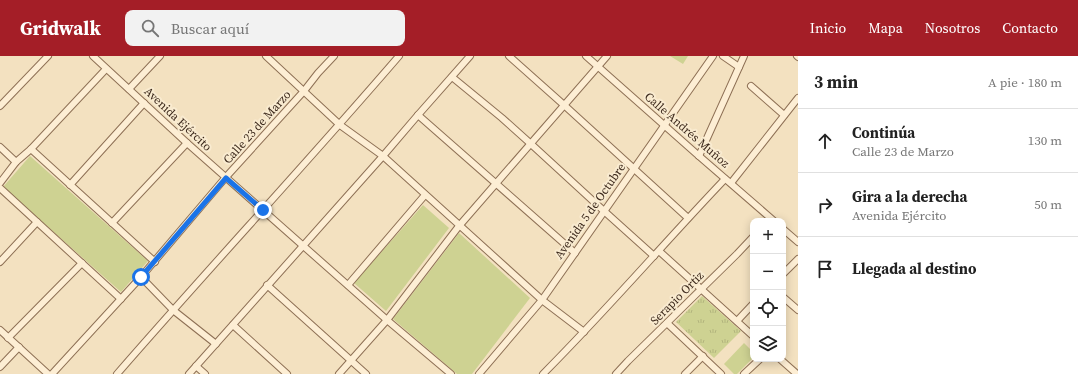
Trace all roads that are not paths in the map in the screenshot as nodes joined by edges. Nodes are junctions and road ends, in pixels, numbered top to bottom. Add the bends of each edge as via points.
1 (48, 56) edge
2 (93, 56) edge
3 (160, 56) edge
4 (266, 56) edge
5 (334, 56) edge
6 (399, 56) edge
7 (470, 56) edge
8 (509, 56) edge
9 (586, 56) edge
10 (607, 56) edge
11 (713, 56) edge
12 (723, 56) edge
13 (744, 56) edge
14 (598, 66) junction
15 (739, 66) junction
16 (106, 68) junction
17 (452, 77) junction
18 (751, 86) dead end
19 (129, 89) junction
20 (304, 91) junction
21 (798, 98) edge
22 (144, 103) junction
23 (564, 105) junction
24 (0, 106) edge
25 (418, 115) junction
26 (784, 115) junction
27 (340, 125) junction
28 (664, 125) junction
29 (187, 143) junction
30 (531, 144) junction
31 (0, 147) edge
32 (31, 149) junction
33 (383, 156) junction
34 (699, 156) junction
35 (16, 162) junction
36 (633, 169) junction
37 (226, 178) junction
38 (725, 179) junction
39 (0, 183) edge
40 (731, 183) junction
41 (496, 184) junction
42 (70, 185) junction
43 (0, 188) edge
44 (425, 195) junction
45 (263, 210) junction
46 (604, 211) junction
47 (688, 218) junction
48 (769, 218) edge
49 (37, 222) junction
50 (112, 223) junction
51 (459, 226) junction
52 (786, 232) edge
53 (750, 240) edge
54 (798, 242) edge
55 (304, 246) junction
56 (659, 250) junction
57 (575, 252) junction
58 (654, 256) junction
59 (798, 259) edge
60 (0, 262) edge
61 (154, 262) junction
62 (82, 263) junction
63 (786, 271) edge
64 (141, 277) junction
65 (348, 285) junction
66 (268, 286) junction
67 (701, 289) junction
68 (121, 299) junction
69 (542, 300) junction
70 (786, 300) edge
71 (750, 307) edge
72 (173, 310) junction
73 (798, 310) edge
74 (387, 320) junction
75 (737, 321) junction
76 (667, 323) junction
77 (233, 326) junction
78 (0, 330) edge
79 (584, 332) junction
80 (750, 333) edge
81 (8, 338) junction
82 (216, 344) junction
83 (19, 347) junction
84 (703, 356) junction
85 (350, 361) junction
86 (757, 362) edge
87 (783, 362) edge
88 (196, 366) junction
89 (0, 367) edge
90 (544, 372) edge
91 (48, 374) edge
92 (52, 374) edge
93 (117, 374) edge
94 (189, 374) edge
95 (206, 374) edge
96 (287, 374) edge
97 (338, 374) edge
98 (366, 374) edge
99 (450, 374) edge
100 (479, 374) edge
101 (553, 374) edge
102 (616, 374) edge
103 (685, 374) edge
104 (722, 374) edge
105 (744, 374) edge
106 (797, 374) edge

1 - 24 street
2 - 16 street, Avenida Ejército
3 - 19 street
4 - 20 street
5 - 20 street, Calle 23 de Marzo
6 - 27 street
7 - 17 street
8 - 23 street
9 - 14 street, Calle Andrés Muñoz
10 - 14 street
11 - 28 street, Avenida 5 de Octubre
12 - 15 street
13 - 15 street
14 - 23 street
14 - 28 street, Calle Andrés Muñoz
15 - 34 street
16 - 19 street, Avenida Ejército
16 - 32 street
17 - 25 street
17 - 30 street
18 - 26 street
19 - 22 street, Avenida Ejército
20 - 27 street
20 - 37 street, Calle 23 de Marzo
21 - 26 street
22 - 29 street, Avenida Ejército
22 - 42 street
23 - 30 street
23 - 36 street
25 - 33 street
25 - 41 street
26 - 40 street
27 - 33 street
27 - 45 street
28 - 34 street, Calle Andrés Muñoz
28 - 36 street, Avenida 5 de Octubre
29 - 37 street, Avenida Ejército
29 - 50 street
30 - 41 street
30 - 46 street
31 - 35 street
32 - 35 street
32 - 42 street
33 - 44 street
33 - 55 street
34 - 38 street, Calle Andrés Muñoz
35 - 39 street
36 - 46 street, Avenida 5 de Octubre
36 - 47 street
37 - 45 street, Avenida Ejército
37 - 61 street, Calle 23 de Marzo
38 - 40 street, Calle Andrés Muñoz
38 - 47 street
40 - 48 street, Calle Andrés Muñoz
41 - 51 street
41 - 57 street
42 - 50 street
43 - 49 street
44 - 51 street
44 - 65 street
45 - 55 street, Avenida Ejército
45 - 72 street
46 - 57 street, Avenida 5 de Octubre
46 - 58 street
47 - 56 street
49 - 60 street
49 - 62 street
50 - 61 street
51 - 69 street
51 - 74 street
52 - 54 street
53 - 67 street, Serapio Ortiz
55 - 65 street, Avenida Ejército
55 - 66 street
56 - 58 street
56 - 67 street
57 - 69 street, Avenida 5 de Octubre
58 - 79 street
59 - 63 street
61 - 64 street, Calle 23 de Marzo
62 - 68 street
62 - 81 street
64 - 68 street, Calle 23 de Marzo
64 - 72 street
65 - 74 street, Avenida Ejército
66 - 77 street
66 - 85 street
67 - 75 street
67 - 76 street, Serapio Ortiz
68 - 92 street, Calle 23 de Marzo
69 - 79 street
69 - 100 street, Avenida 5 de Octubre
70 - 73 street
71 - 75 street
72 - 82 street
72 - 93 street
74 - 85 street
74 - 99 street, Avenida Ejército
75 - 80 street
76 - 84 street
76 - 102 street, Serapio Ortiz
77 - 82 street
77 - 96 street
78 - 81 street
79 - 90 street
81 - 83 street
82 - 88 street
83 - 89 street
83 - 91 street
84 - 103 street
84 - 104 street
85 - 97 street
85 - 98 street
86 - 105 street
87 - 106 street
88 - 94 street
88 - 95 street
90 - 101 street

